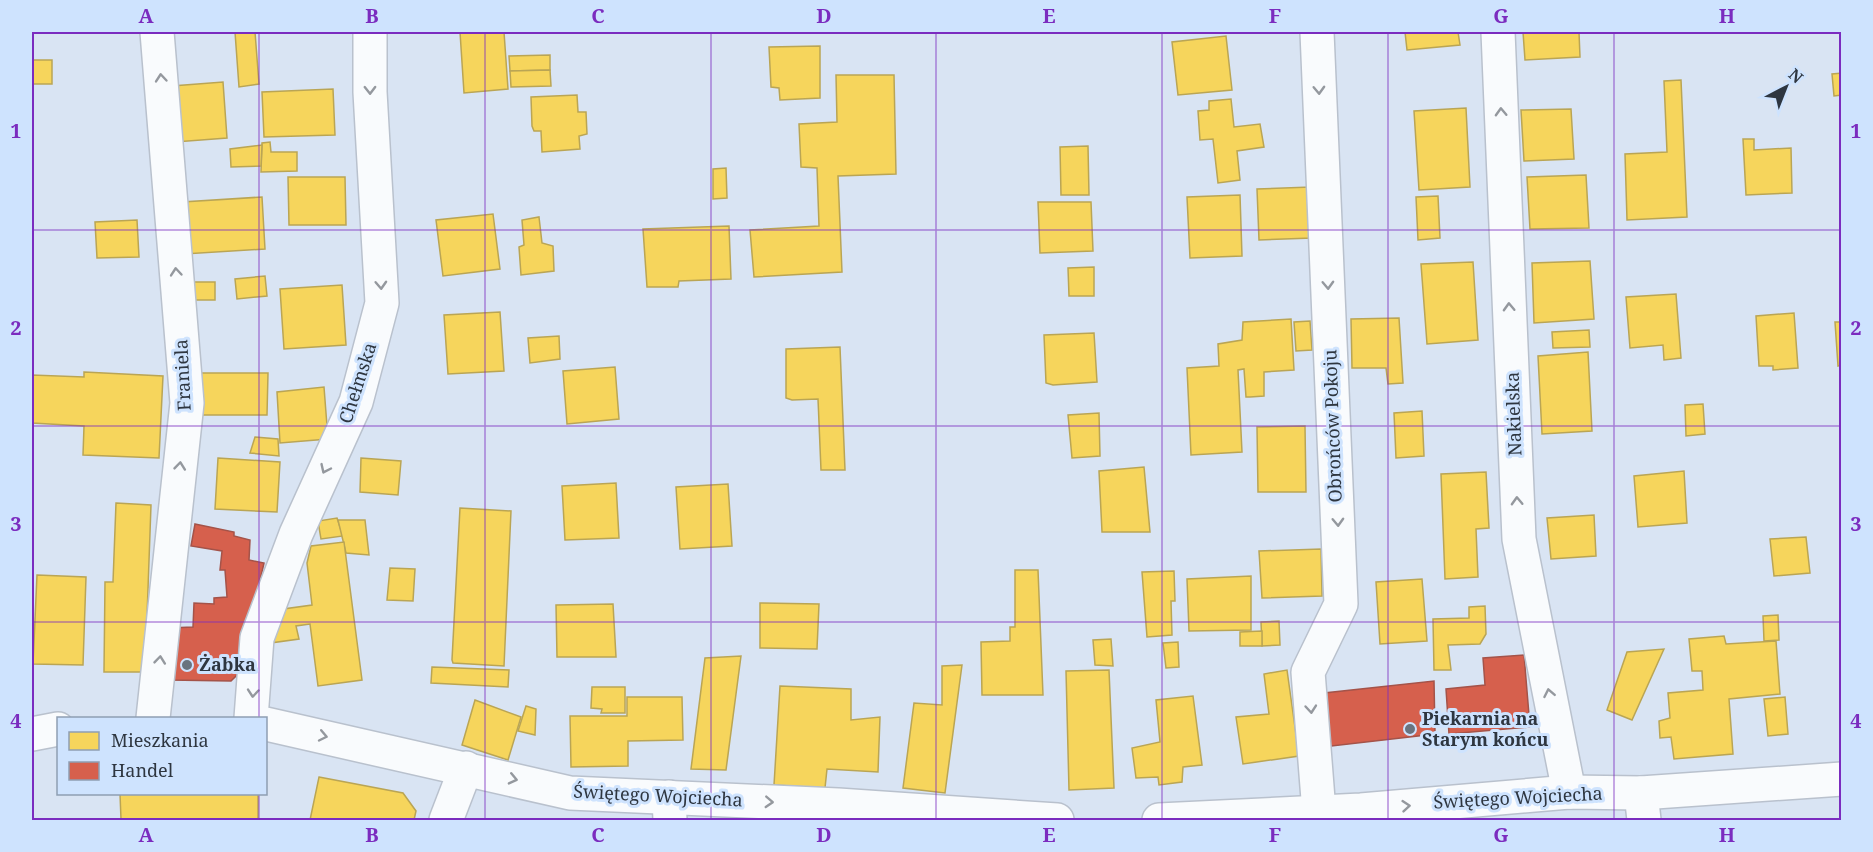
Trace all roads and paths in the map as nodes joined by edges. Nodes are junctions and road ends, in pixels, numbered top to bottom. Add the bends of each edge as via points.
1 (157, 32) edge
2 (370, 32) edge
3 (1317, 32) edge
4 (1498, 32) edge
5 (153, 717) edge
6 (251, 717) edge
7 (267, 724) edge
8 (57, 729) edge
9 (32, 734) edge
10 (466, 768) junction
11 (1842, 779) edge
12 (1569, 792) junction
13 (1642, 807) edge
14 (669, 809) edge
15 (1319, 812) junction
16 (837, 813) edge
17 (1361, 815) edge
18 (446, 820) edge
19 (1057, 820) edge
20 (1159, 820) edge

5 -> 1 street, Franiela via 187,403
2 -> 6 street, Chełmska via 382,303 356,402 296,534 257,638
3 -> 15 street, Obrońców Pokoju via 1341,604 1308,672
12 -> 4 street, Nakielska via 1519,539
7 -> 10 street, Świętego Wojciecha
8 - 9 street
10 -> 14 street, Świętego Wojciecha via 570,793
10 - 18 street
11 - 13 street, Świętego Wojciecha
12 - 13 street, Świętego Wojciecha
17 -> 12 street, Świętego Wojciecha
14 -> 16 street, Świętego Wojciecha
15 - 17 street, Świętego Wojciecha
15 - 20 street, Świętego Wojciecha
16 - 19 street, Świętego Wojciecha

